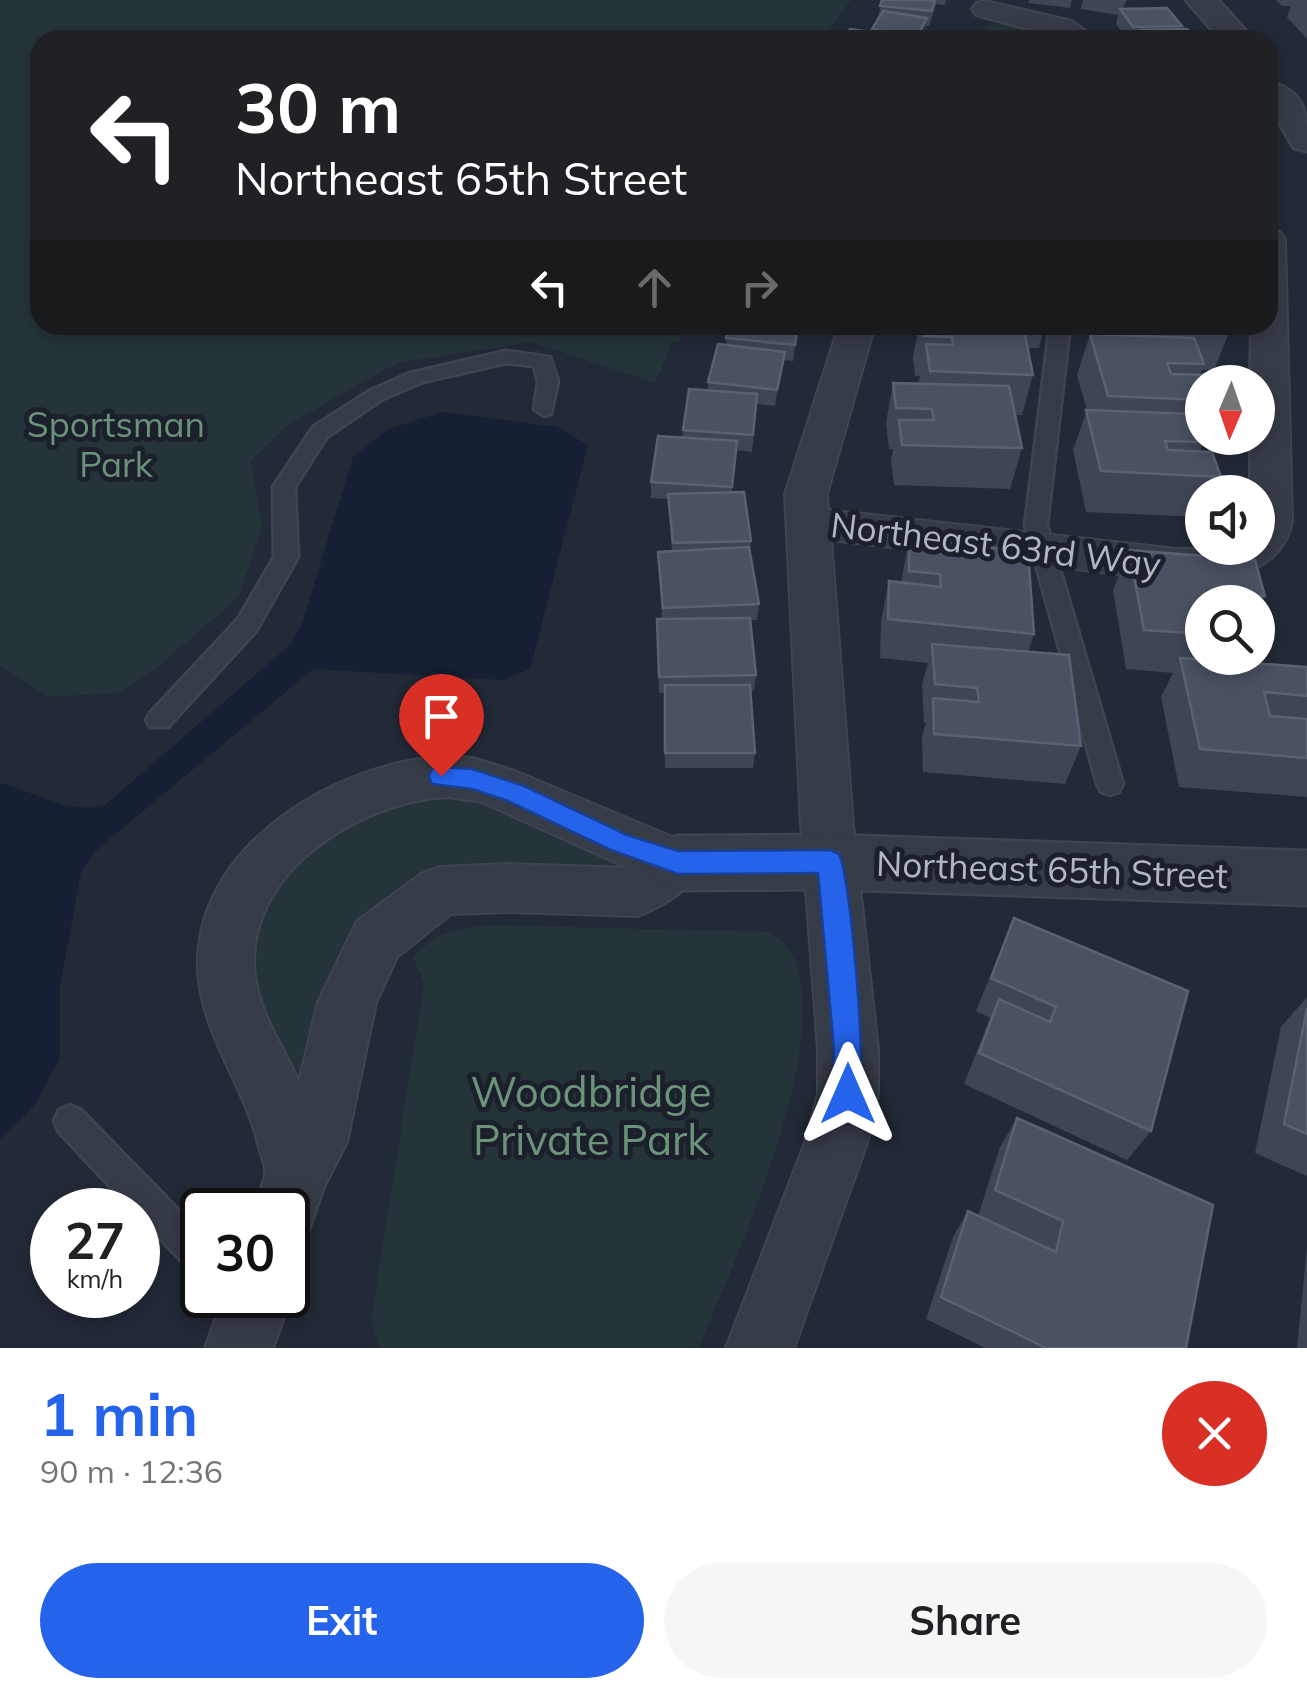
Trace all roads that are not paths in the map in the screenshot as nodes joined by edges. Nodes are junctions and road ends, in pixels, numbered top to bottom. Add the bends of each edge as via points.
1 (1202, 0) edge
2 (986, 5) edge
3 (975, 30) edge
4 (1068, 30) edge
5 (1227, 30) edge
6 (1278, 73) edge
7 (1278, 95) edge
8 (1278, 98) edge
9 (1307, 140) edge
10 (854, 335) edge
11 (1059, 335) edge
12 (1269, 335) edge
13 (544, 409) dead end
14 (1271, 475) edge
15 (807, 522) junction
16 (1041, 548) junction
17 (1185, 564) edge
18 (159, 720) dead end
19 (1110, 784) dead end
20 (678, 862) junction
21 (830, 862) junction
22 (1307, 878) edge
23 (70, 1120) dead end
24 (291, 1188) edge
25 (293, 1188) edge
26 (180, 1235) edge
27 (250, 1318) edge
28 (239, 1348) edge
29 (760, 1348) edge

1 - 5 street
2 - 3 street
2 - 4 street
6 - 7 street via 1292,92
8 - 9 street
10 - 15 street via 810,474
11 - 16 lane via 1036,526
12 - 14 street
13 - 18 lane via 543,362 506,357 418,377 320,432 284,486 286,557 246,625
15 - 16 street, Northeast 63rd Way
15 - 21 street
16 - 17 street, Northeast 63rd Way
16 - 19 lane
20 - 21 street, Northeast 65th Street
20 - 24 street via 472,779 441,776 385,787 315,820 259,870 242,898 226,963 248,1048 276,1097
20 - 25 street via 637,892 440,891 404,916 377,939 362,964 347,1002 316,1142
21 - 22 street, Northeast 65th Street
21 - 29 street via 848,1094
23 - 26 lane
27 - 28 street

